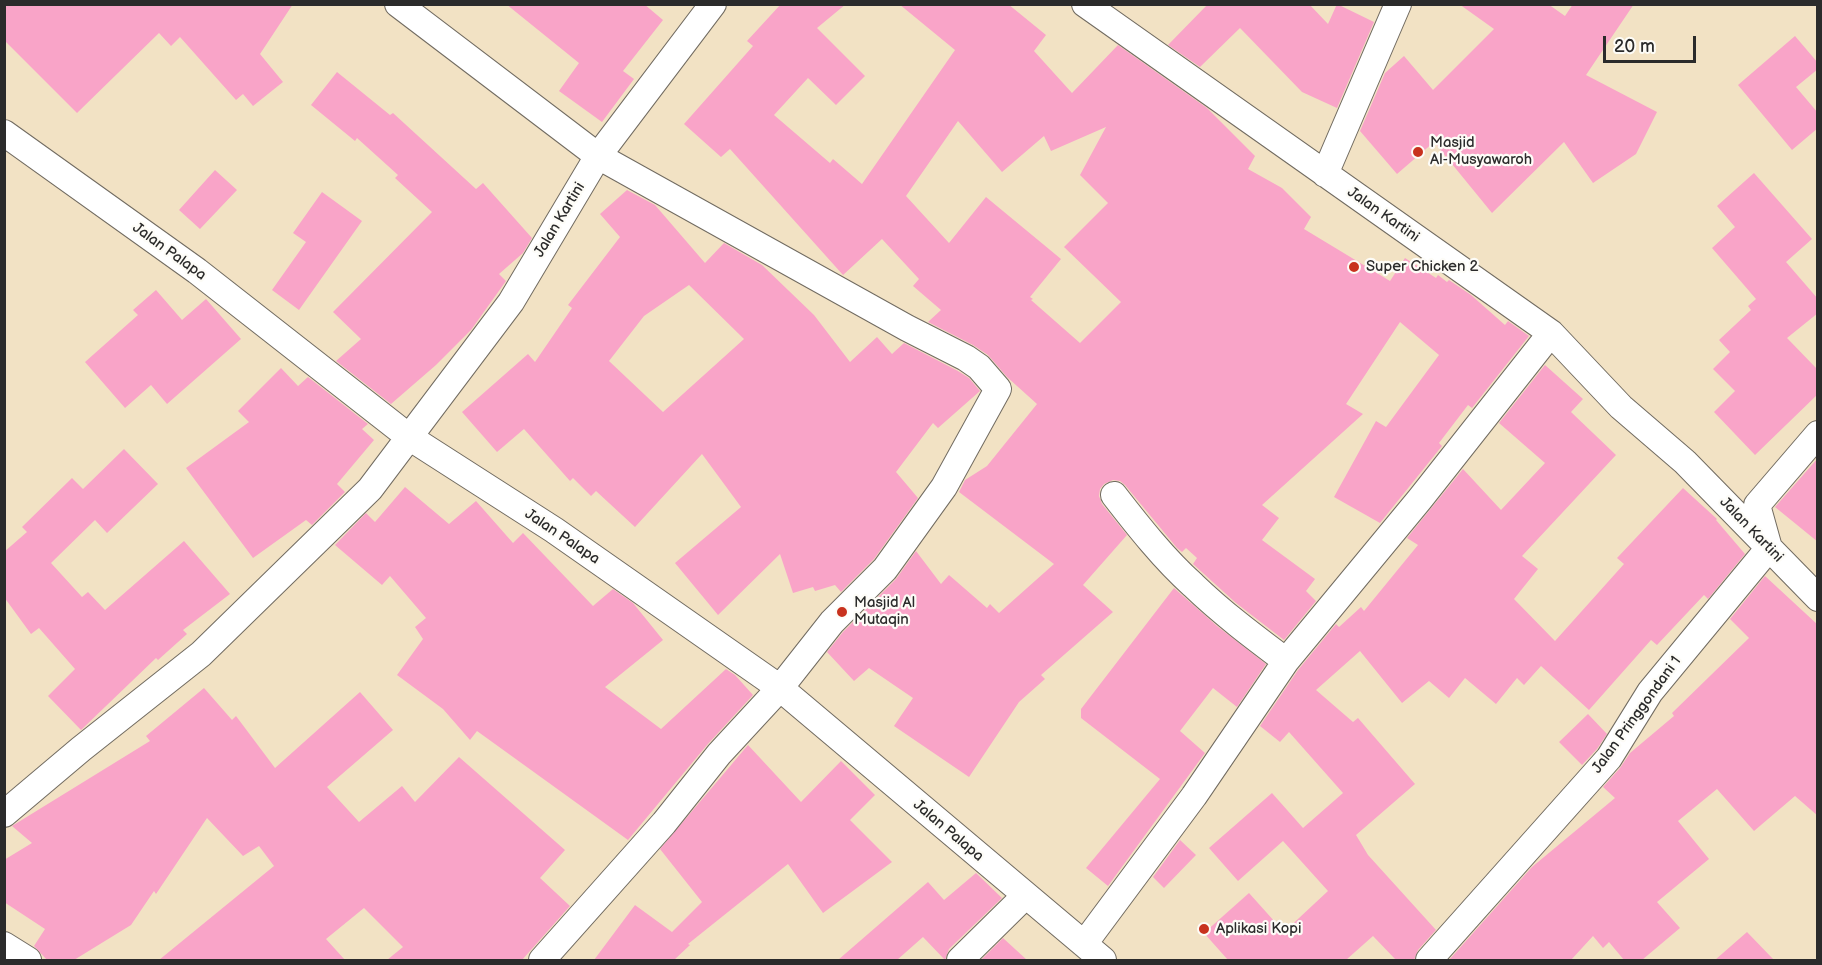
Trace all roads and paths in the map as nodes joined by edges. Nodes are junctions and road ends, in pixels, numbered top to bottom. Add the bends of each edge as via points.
1 (398, 4) edge
2 (713, 4) edge
3 (1085, 4) edge
4 (1398, 4) edge
5 (4, 133) edge
6 (598, 156) junction
7 (1325, 174) junction
8 (1551, 333) junction
9 (1818, 434) edge
10 (409, 437) junction
11 (1114, 495) dead end
12 (1769, 548) junction
13 (1818, 598) edge
14 (1286, 661) junction
15 (780, 688) junction
16 (4, 814) edge
17 (1025, 896) junction
18 (1084, 944) junction
19 (4, 945) edge
20 (28, 960) edge
21 (542, 960) edge
22 (960, 960) edge
23 (1103, 960) edge
24 (1429, 960) edge

1 - 6 street
2 - 6 street, Jalan Kartini
3 - 7 street, Jalan Kartini
4 - 7 street
5 - 10 street, Jalan Palapa via 197,271
6 - 10 street, Jalan Kartini via 512,302
6 - 15 street via 966,358 998,389 944,488 885,569 832,622
7 - 8 street, Jalan Kartini
8 - 12 street, Jalan Kartini via 1621,407 1685,462
8 - 14 street
9 - 12 street via 1757,505
10 - 15 street, Jalan Palapa via 554,530
10 - 16 street, Jalan Kartini via 370,489 201,654
11 - 14 street via 1191,584
12 - 13 street, Jalan Kartini
12 - 24 street, Jalan Pringgondani 1 via 1650,692 1609,758
14 - 18 street via 1194,796
15 - 17 street, Jalan Palapa
15 - 21 street
17 - 18 street, Jalan Palapa
17 - 22 street
18 - 23 street, Jalan Palapa
19 - 20 street

